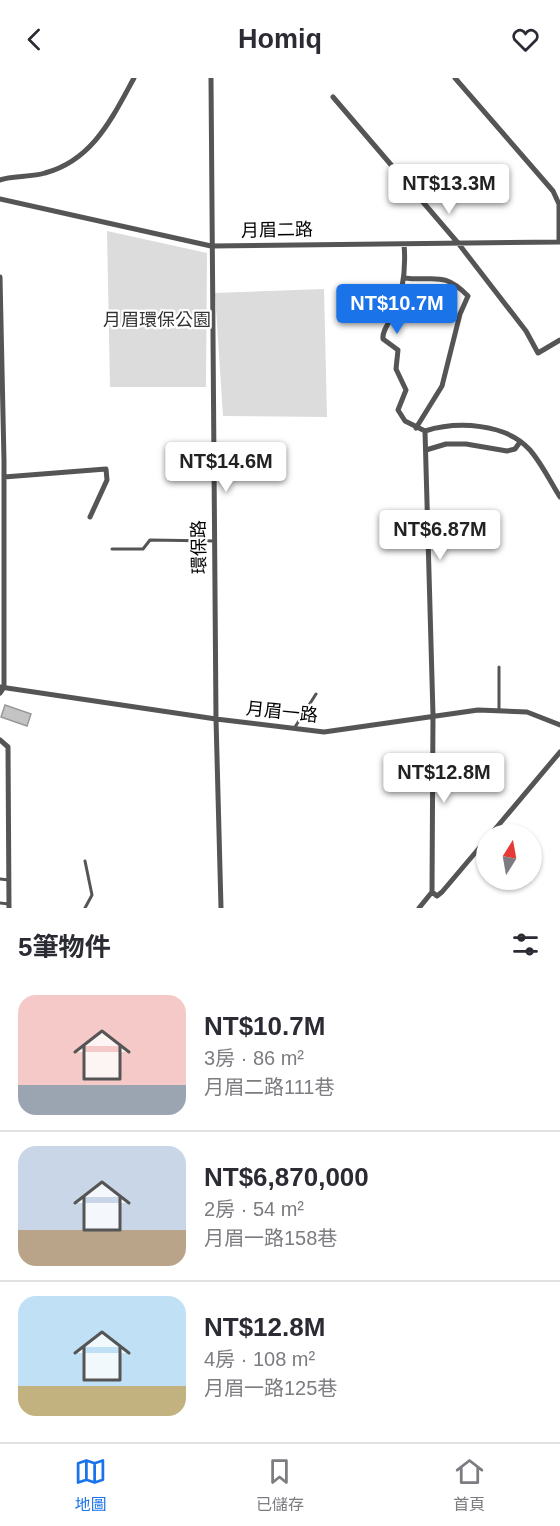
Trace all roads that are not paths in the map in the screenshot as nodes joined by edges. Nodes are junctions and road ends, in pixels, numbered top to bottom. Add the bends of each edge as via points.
1 (134, 78) edge
2 (212, 78) edge
3 (455, 78) edge
4 (333, 97) dead end
5 (0, 180) edge
6 (0, 199) edge
7 (560, 242) edge
8 (458, 243) junction
9 (404, 244) junction
10 (211, 246) junction
11 (0, 277) edge
12 (405, 278) junction
13 (560, 340) edge
14 (416, 428) junction
15 (425, 431) junction
16 (520, 442) junction
17 (426, 450) junction
18 (2, 461) edge
19 (4, 477) junction
20 (560, 497) edge
21 (90, 517) dead end
22 (214, 541) junction
23 (112, 549) dead end
24 (499, 667) dead end
25 (2, 687) edge
26 (0, 693) edge
27 (316, 694) dead end
28 (499, 711) junction
29 (433, 715) junction
30 (216, 719) junction
31 (560, 725) edge
32 (294, 729) junction
33 (0, 740) edge
34 (560, 752) edge
35 (499, 824) edge
36 (476, 852) edge
37 (85, 861) dead end
38 (0, 879) edge
39 (9, 880) junction
40 (432, 892) junction
41 (0, 903) edge
42 (9, 906) edge
43 (85, 908) edge
44 (220, 908) edge
45 (419, 908) edge

1 - 5 street via 111,121 78,158 41,175
2 - 10 street, 環保路
3 - 7 street via 554,190 559,204
4 - 8 street
6 - 10 street, 月眉二路
7 - 8 street, 月眉二路
8 - 9 street, 月眉二路
8 - 13 street via 526,331 538,353
9 - 10 street, 月眉二路
9 - 12 street
10 - 22 street, 環保路
11 - 18 street
12 - 14 street via 394,314 382,335 399,350 396,369 406,390 398,410
12 - 14 street via 438,278 468,296 442,386
14 - 15 street
15 - 16 street via 440,426 471,426
15 - 17 street
16 - 17 street via 507,451 466,444
16 - 20 street via 539,462
17 - 29 street
18 - 19 street
19 - 21 street via 106,469 106,480
19 - 25 street
22 - 23 lane via 150,540 143,549
22 - 30 street, 環保路
24 - 28 lane
25 - 26 street
25 - 30 street, 月眉一路
27 - 32 lane
28 - 29 street, 月眉一路
28 - 31 street, 月眉一路 via 527,712
29 - 32 street, 月眉一路 via 324,732
29 - 40 street
30 - 32 street, 月眉一路
30 - 44 street, 環保路
33 - 39 street via 8,747
34 - 35 street
36 - 40 street via 442,892 437,896
37 - 43 lane via 92,895
38 - 39 lane
39 - 42 street
40 - 45 street
41 - 42 lane

